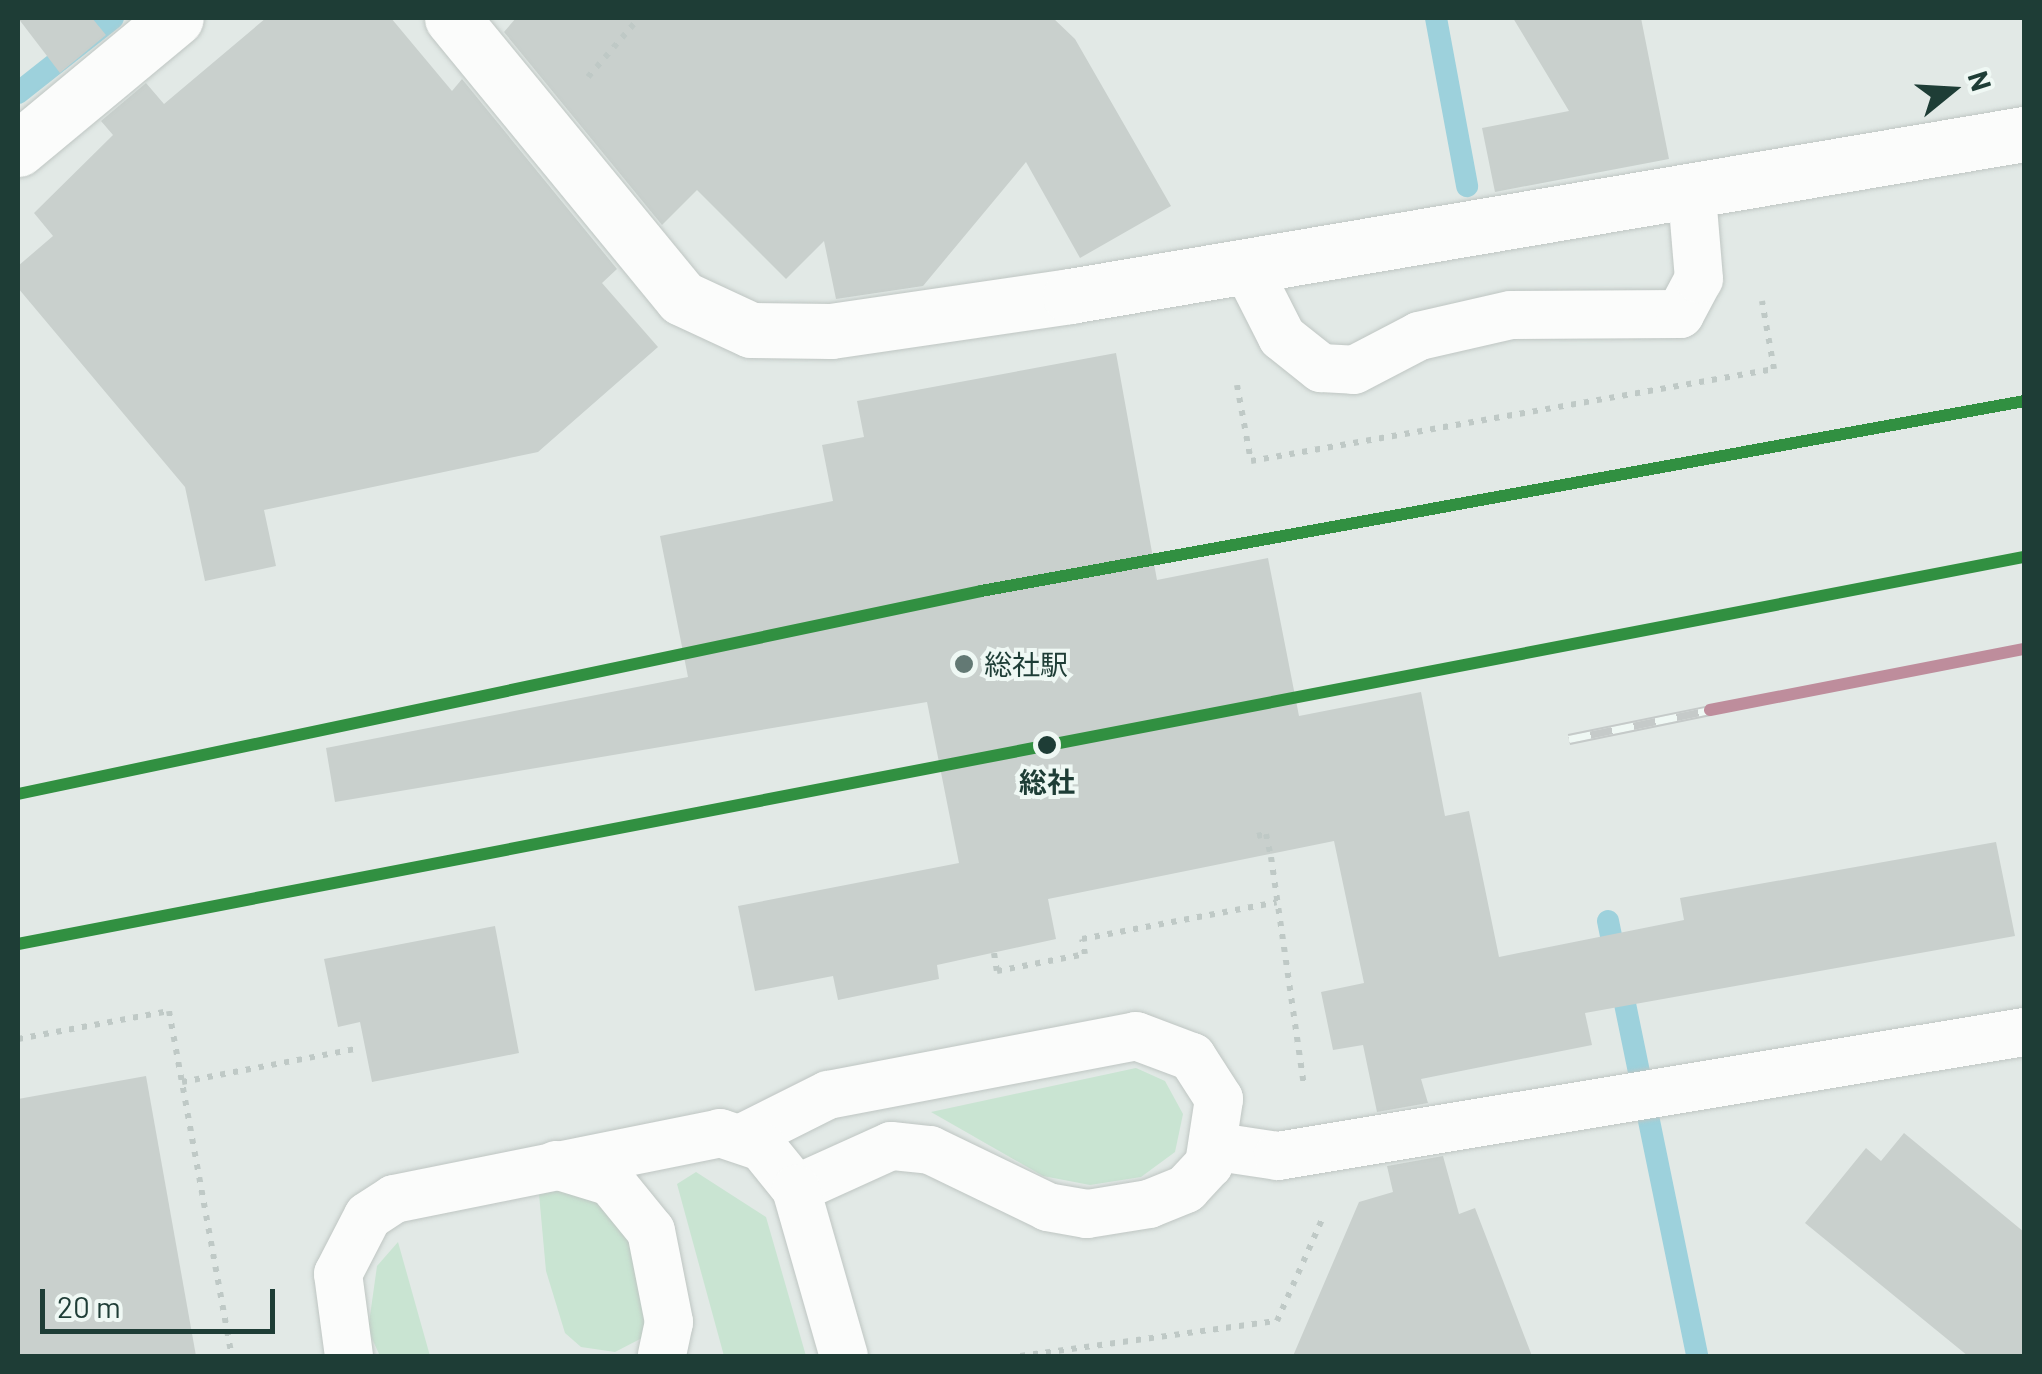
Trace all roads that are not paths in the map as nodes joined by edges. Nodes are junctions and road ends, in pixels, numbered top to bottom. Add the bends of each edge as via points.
1 (176, 18) edge
2 (452, 18) edge
3 (2024, 134) edge
4 (18, 149) edge
5 (1692, 196) junction
6 (1247, 268) junction
7 (2024, 1032) edge
8 (744, 1138) junction
9 (1218, 1147) junction
10 (556, 1166) junction
11 (796, 1189) junction
12 (349, 1356) edge
13 (662, 1356) edge
14 (844, 1356) edge

1 - 4 street
2 - 6 street via 682,298 751,330 832,332
3 - 5 street
5 - 6 street
5 - 6 lane via 1699,279 1680,314 1512,315 1419,336 1354,370 1321,368 1282,337
7 - 9 lane via 1278,1156
8 - 9 lane via 828,1096 1136,1036 1178,1046 1203,1068 1218,1099
8 - 10 lane via 696,1134
8 - 11 lane via 782,1166
9 - 11 lane via 1198,1179 1172,1197 1086,1214 1048,1207 930,1150 891,1146
10 - 12 lane via 424,1190 368,1216 338,1274
10 - 13 lane via 611,1182 650,1232 669,1322
11 - 14 lane

